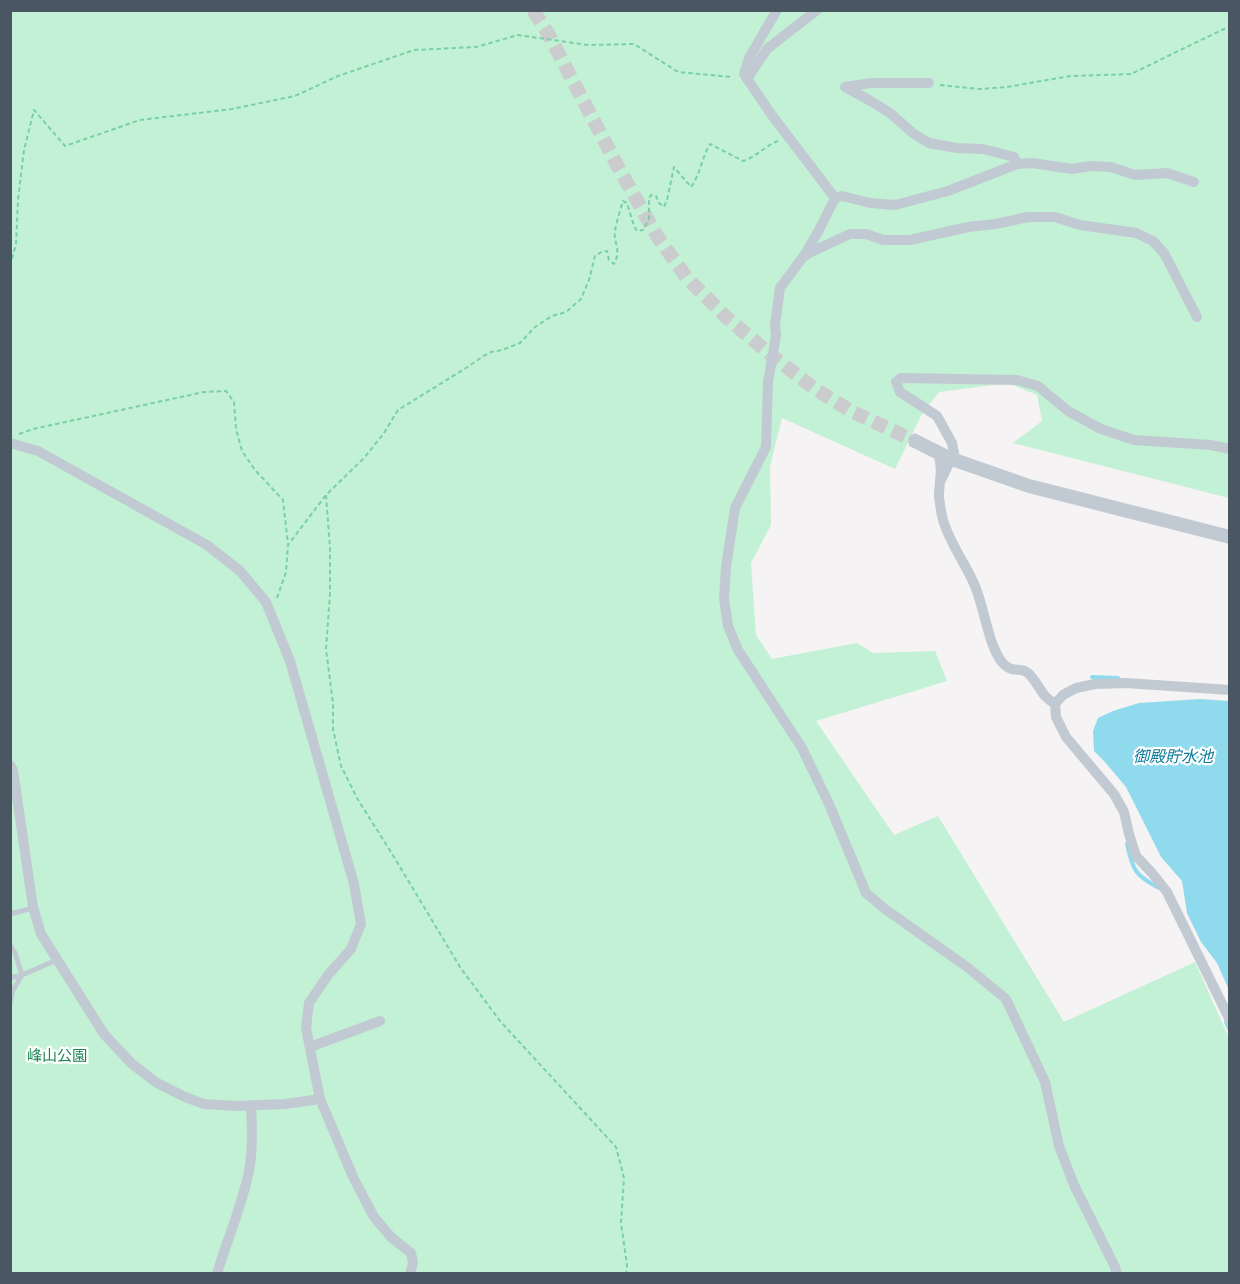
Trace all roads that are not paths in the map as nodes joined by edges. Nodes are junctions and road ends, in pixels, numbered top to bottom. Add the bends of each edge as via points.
1 (777, 10) edge
2 (817, 10) edge
3 (747, 79) junction
4 (928, 83) road end
5 (1017, 164) junction
6 (1194, 182) dead end
7 (835, 198) junction
8 (803, 257) junction
9 (1197, 317) dead end
10 (915, 441) tunnel mouth
11 (10, 443) edge
12 (1230, 449) edge
13 (937, 452) junction
14 (941, 480) junction
15 (1230, 537) edge
16 (1230, 690) edge
17 (1055, 704) junction
18 (10, 765) edge
19 (33, 907) junction
20 (10, 914) edge
21 (10, 945) edge
22 (57, 960) junction
23 (22, 975) junction
24 (10, 978) edge
25 (10, 1003) edge
26 (1230, 1020) edge
27 (380, 1021) dead end
28 (310, 1047) junction
29 (320, 1099) junction
30 (251, 1105) junction
31 (217, 1274) edge
32 (410, 1274) edge
33 (1117, 1274) edge

1 - 3 street via 749,58 744,74
2 - 3 street via 767,50
3 - 7 street
4 - 5 street via 845,87 890,113 929,143 983,149 1014,157
5 - 6 street via 1072,169 1111,167 1136,175 1167,173
5 - 7 street via 948,191 895,205
7 - 8 street
8 - 9 street via 850,234 910,240 1028,217 1055,217 1080,225 1136,233 1153,241 1164,253
8 - 33 street via 780,288 768,382 766,447 735,508 724,598 728,626 738,650 802,748 866,893 1006,999 1045,1082 1059,1146 1074,1185
10 - 13 street
11 - 28 street via 38,451 207,545 240,571 266,602 290,661 354,884 361,924 351,949 309,1003 306,1028
12 - 14 street, bridge via 1134,440 1101,429 1068,411 1038,386 1017,380 901,378 896,382 900,392 938,416 952,443 954,453
13 - 14 street
13 - 15 street via 1029,486
14 - 17 street via 939,496 945,526 975,587 999,659 1013,671 1029,674
16 - 17 street via 1095,684 1063,694
17 - 26 street via 1056,717 1066,737 1097,772 1124,812 1136,856 1167,892
18 - 19 street
19 - 20 lane
19 - 22 street via 41,934
21 - 23 lane
22 - 23 lane
22 - 30 street via 104,1034 132,1064 157,1083 204,1104
23 - 24 lane
23 - 25 lane
27 - 28 street
28 - 29 street
29 - 30 street
29 - 32 street via 374,1217 411,1253
30 - 31 street via 248,1172

